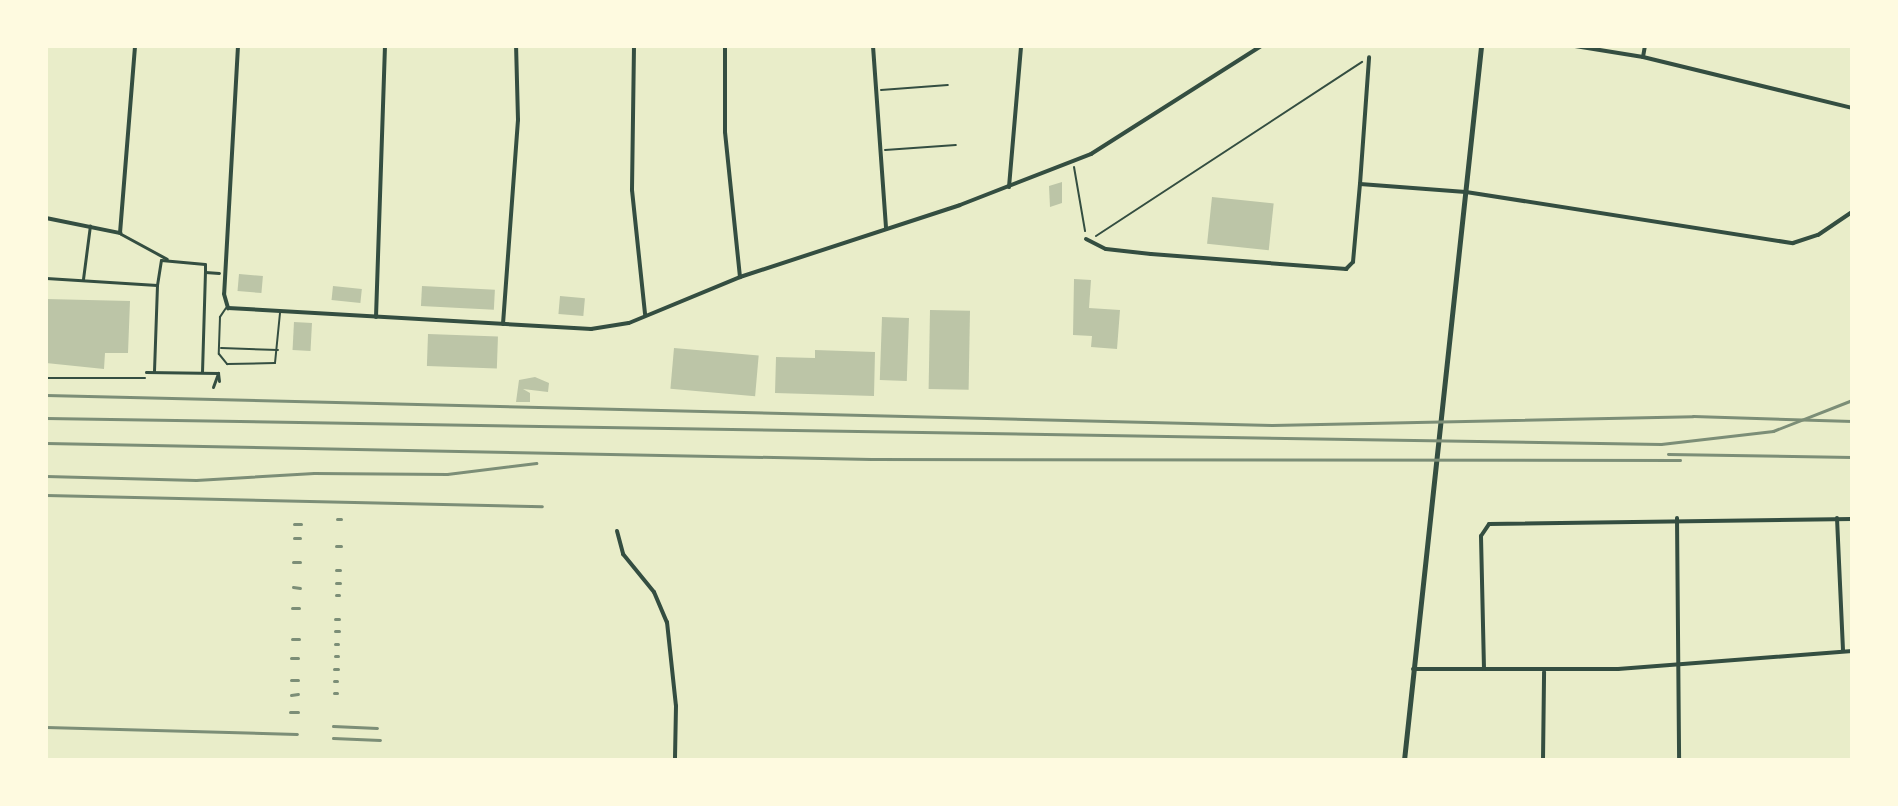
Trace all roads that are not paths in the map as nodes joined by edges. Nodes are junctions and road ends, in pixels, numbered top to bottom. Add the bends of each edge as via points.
1 (135, 46) edge
2 (238, 46) edge
3 (385, 46) edge
4 (516, 46) edge
5 (634, 46) edge
6 (725, 46) edge
7 (873, 46) edge
8 (1021, 46) edge
9 (1261, 46) edge
10 (1481, 46) edge
11 (1575, 46) edge
12 (1645, 46) edge
13 (1369, 57) road end
14 (1643, 57) junction
15 (1852, 108) edge
16 (1360, 184) junction
17 (1009, 187) junction
18 (1466, 192) junction
19 (1852, 212) edge
20 (46, 218) edge
21 (90, 225) junction
22 (886, 229) junction
23 (120, 233) junction
24 (1086, 239) road end
25 (170, 261) junction
26 (205, 272) junction
27 (219, 273) dead end
28 (740, 277) junction
29 (46, 278) edge
30 (83, 279) junction
31 (157, 285) junction
32 (227, 307) junction
33 (280, 312) junction
34 (645, 314) junction
35 (376, 317) junction
36 (503, 324) junction
37 (220, 348) junction
38 (278, 350) junction
39 (146, 372) dead end
40 (202, 372) junction
41 (218, 373) junction
42 (154, 374) junction
43 (219, 381) dead end
44 (213, 387) dead end
45 (1677, 518) junction
46 (1837, 518) junction
47 (1852, 519) edge
48 (617, 531) dead end
49 (1843, 651) junction
50 (1852, 651) edge
51 (1676, 665) junction
52 (1413, 669) junction
53 (1484, 669) junction
54 (1544, 672) junction
55 (675, 760) edge
56 (1404, 760) edge
57 (1543, 760) edge
58 (1679, 760) edge

1 - 23 street
2 - 32 street
3 - 35 street
4 - 36 street via 518,120
5 - 34 street via 632,190
6 - 28 street via 725,132
7 - 22 street
8 - 17 street
9 - 17 street via 1115,141
10 - 18 street
11 - 14 street
12 - 14 street
13 - 16 street
14 - 15 street
16 - 18 street
16 - 24 street via 1353,262 1346,269 1106,249
17 - 22 street
18 - 19 street via 1793,243 1818,235
18 - 52 street
20 - 21 street
21 - 23 street
21 - 30 street
22 - 28 street
23 - 25 street
25 - 26 street via 205,264
25 - 31 street via 161,260
26 - 27 street
26 - 40 street
28 - 34 street
29 - 30 street
30 - 31 street
31 - 42 street
32 - 33 street via 237,312
32 - 37 lane via 220,317
33 - 35 street
33 - 38 lane
34 - 36 street via 612,328
35 - 36 street
37 - 38 lane
37 - 38 lane via 221,361 232,364 274,364
39 - 42 street
40 - 41 street
40 - 42 street
41 - 43 street
41 - 44 street
45 - 46 street
45 - 51 street
45 - 53 street via 1482,527
46 - 47 street
46 - 49 street
48 - 55 street via 623,554 654,592 667,622 676,706
49 - 50 street
49 - 51 street
51 - 54 street
51 - 58 street
52 - 53 street
52 - 56 street
53 - 54 street
54 - 57 street

